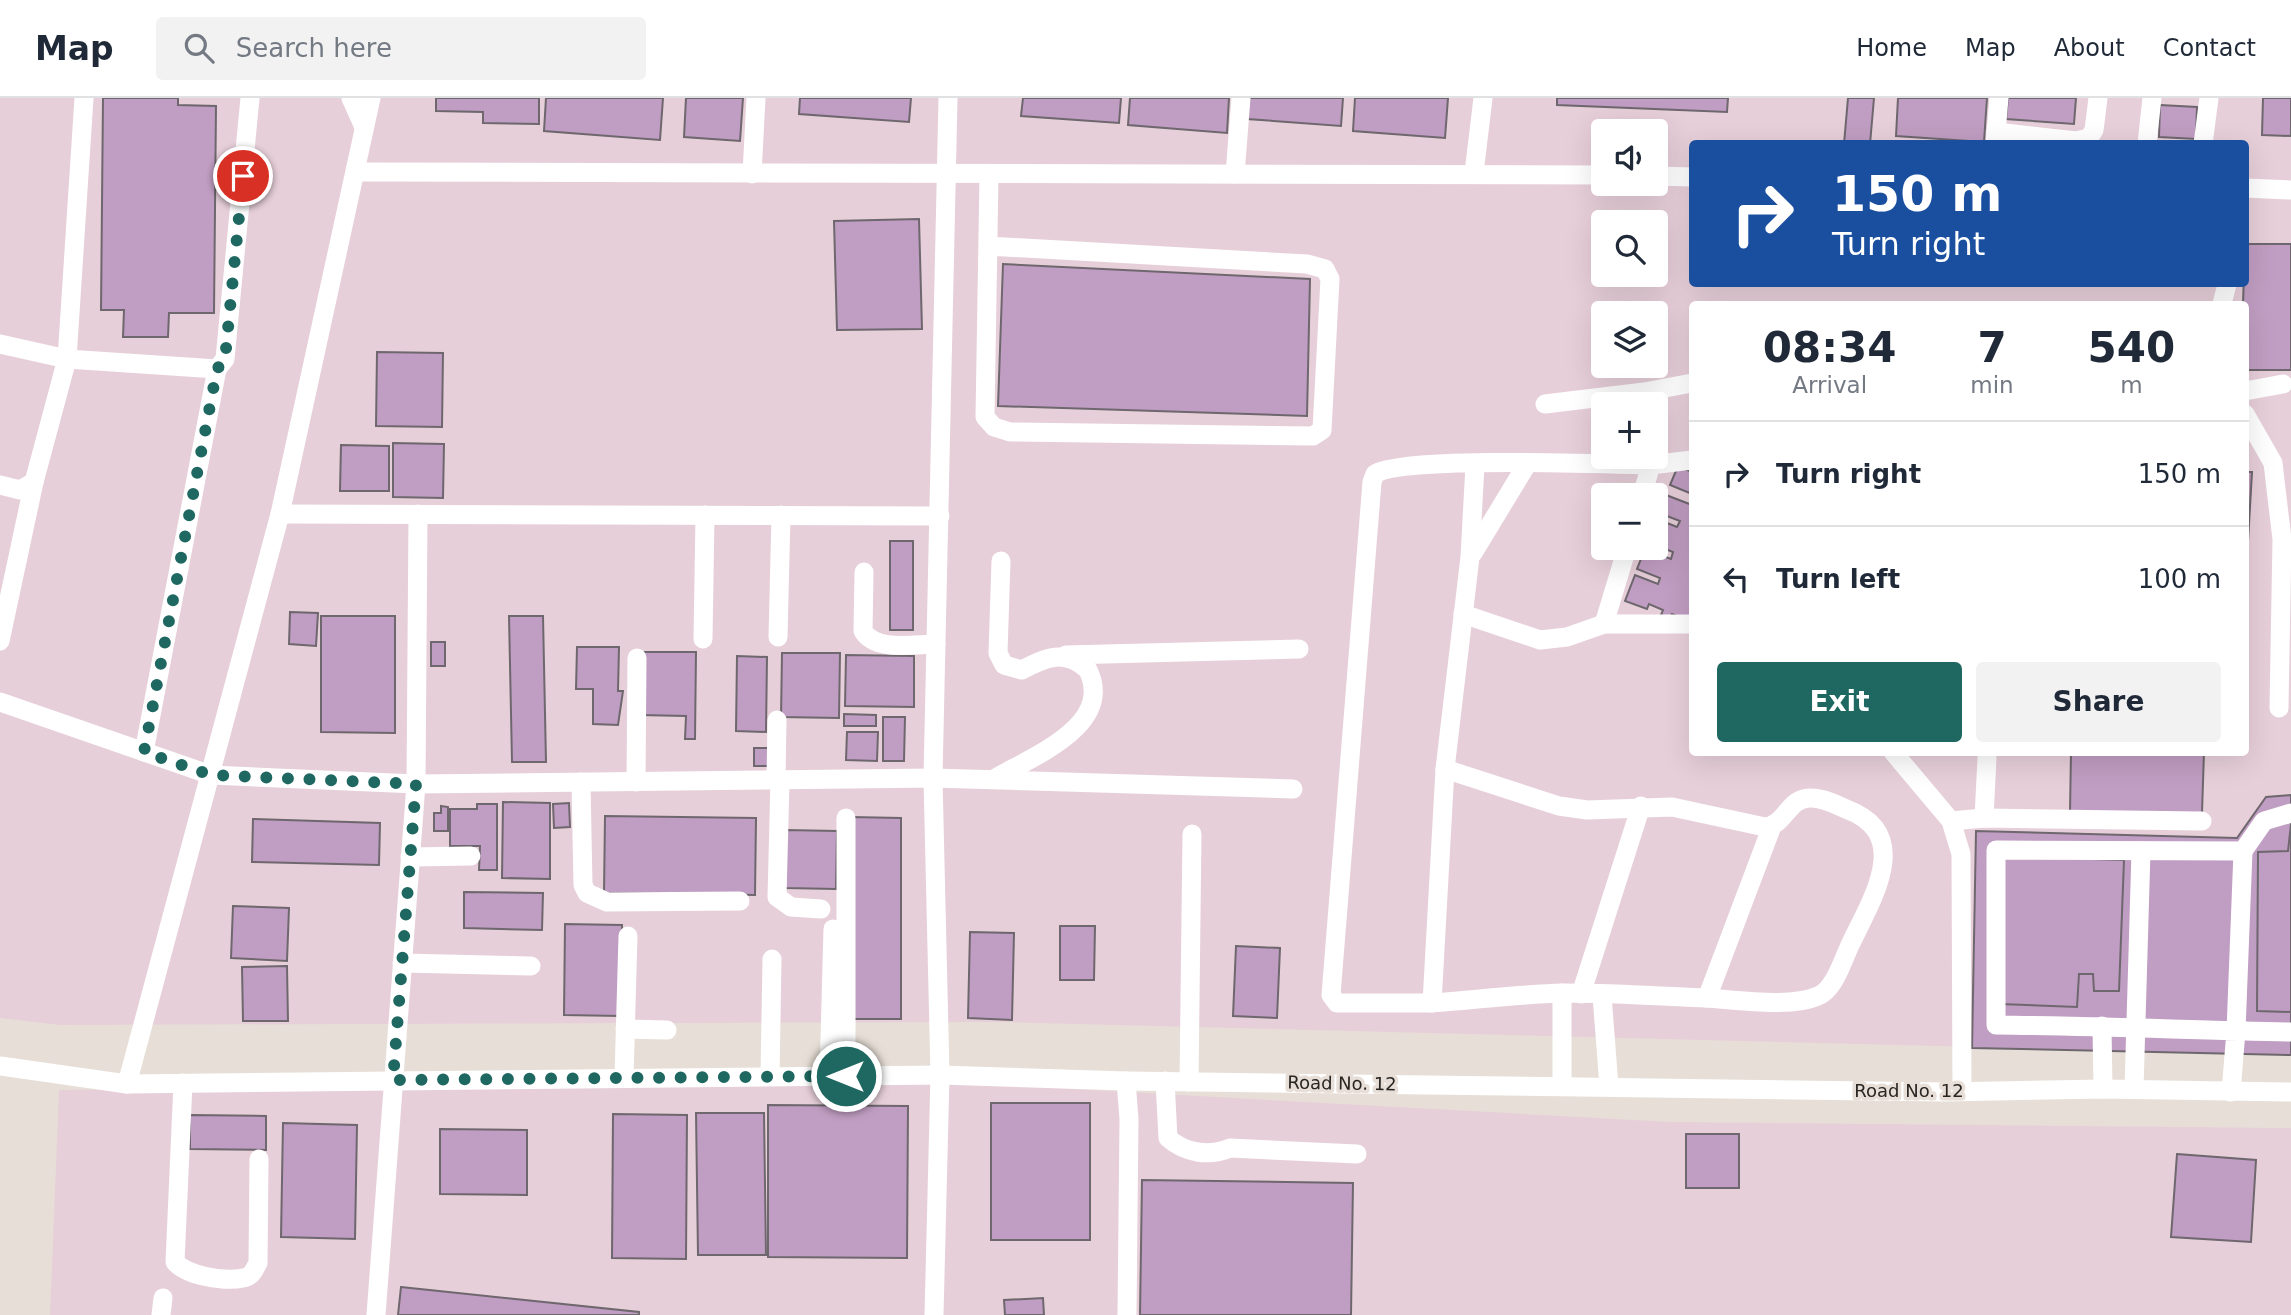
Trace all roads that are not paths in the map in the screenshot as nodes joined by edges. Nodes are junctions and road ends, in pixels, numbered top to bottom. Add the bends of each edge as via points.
1 (84, 98) edge
2 (250, 98) edge
3 (351, 98) edge
4 (371, 98) edge
5 (756, 98) edge
6 (948, 98) edge
7 (1241, 98) edge
8 (1483, 98) edge
9 (1999, 98) edge
10 (2098, 98) edge
11 (2152, 98) edge
12 (2209, 98) edge
13 (364, 127) junction
14 (1996, 138) edge
15 (2049, 140) edge
16 (2080, 140) edge
17 (2147, 140) edge
18 (2204, 140) edge
19 (357, 172) junction
20 (1474, 173) junction
21 (752, 174) junction
22 (989, 174) junction
23 (1235, 174) junction
24 (948, 175) junction
25 (1591, 175) edge
26 (1668, 176) edge
27 (1689, 177) edge
28 (2249, 188) edge
29 (2291, 190) edge
30 (988, 246) junction
31 (0, 344) edge
32 (67, 359) junction
33 (217, 369) junction
34 (1689, 384) edge
35 (2283, 384) dead end
36 (2249, 390) edge
37 (1545, 404) dead end
38 (2249, 421) edge
39 (1689, 460) edge
40 (1668, 463) edge
41 (1527, 464) junction
42 (1475, 465) junction
43 (1591, 465) edge
44 (34, 482) junction
45 (0, 485) edge
46 (280, 513) junction
47 (418, 514) junction
48 (705, 515) junction
49 (781, 515) junction
50 (940, 516) junction
51 (1470, 557) junction
52 (1623, 560) edge
53 (1001, 561) dead end
54 (864, 572) dead end
55 (1463, 614) junction
56 (1604, 624) junction
57 (1689, 624) edge
58 (778, 637) dead end
59 (703, 639) dead end
60 (0, 641) edge
61 (936, 644) junction
62 (1299, 649) dead end
63 (1058, 655) junction
64 (637, 658) dead end
65 (0, 702) edge
66 (2279, 708) dead end
67 (776, 720) dead end
68 (144, 752) junction
69 (1896, 756) edge
70 (1987, 758) dead end
71 (1445, 769) junction
72 (211, 775) junction
73 (933, 778) junction
74 (778, 780) junction
75 (993, 780) junction
76 (581, 782) junction
77 (636, 782) junction
78 (416, 784) junction
79 (1293, 789) dead end
80 (1641, 806) junction
81 (2291, 813) edge
82 (846, 818) dead end
83 (1984, 818) junction
84 (1951, 821) junction
85 (2202, 821) dead end
86 (1772, 827) junction
87 (1192, 834) dead end
88 (2141, 851) junction
89 (2243, 851) junction
90 (471, 856) dead end
91 (410, 857) junction
92 (740, 901) dead end
93 (821, 909) dead end
94 (833, 929) dead end
95 (628, 936) dead end
96 (772, 959) dead end
97 (402, 963) junction
98 (531, 966) dead end
99 (1572, 994) junction
100 (1602, 996) junction
101 (1707, 998) junction
102 (1432, 1003) junction
103 (2102, 1026) junction
104 (2136, 1027) junction
105 (625, 1029) junction
106 (667, 1030) dead end
107 (2236, 1031) junction
108 (2291, 1032) edge
109 (0, 1066) edge
110 (940, 1075) junction
111 (770, 1076) junction
112 (837, 1076) junction
113 (624, 1077) junction
114 (393, 1080) junction
115 (1126, 1081) junction
116 (1165, 1081) junction
117 (1189, 1082) junction
118 (183, 1083) junction
119 (127, 1084) junction
120 (1562, 1086) junction
121 (1609, 1086) junction
122 (2103, 1089) junction
123 (2134, 1089) junction
124 (1962, 1091) junction
125 (2231, 1092) junction
126 (2291, 1092) edge
127 (1357, 1154) dead end
128 (259, 1159) dead end
129 (376, 1315) edge
130 (934, 1315) edge
131 (1127, 1315) edge

1 - 32 street
2 - 33 street via 225,359
3 - 13 street
4 - 13 street
5 - 21 street
6 - 24 street
7 - 23 street
8 - 20 street
9 - 14 street
10 - 16 street via 2094,130 2089,138
11 - 17 street
12 - 18 street
13 - 19 street
14 - 15 street
19 - 21 street
19 - 46 street
20 - 23 street
20 - 25 street
21 - 24 street
22 - 23 street
22 - 24 street
22 - 30 street
24 - 50 street
26 - 27 street
28 - 29 street
30 - 30 street via 985,417 994,427 1010,432 1313,436 1322,430 1330,279 1325,269 1307,264
31 - 32 street
32 - 33 street
32 - 44 street
33 - 68 street
34 - 37 street
35 - 36 street
38 - 66 street via 2273,463 2282,540
39 - 40 street
41 - 42 street
41 - 43 street
41 - 51 street
42 - 51 street
42 - 102 street via 1382,469 1372,482 1331,995 1336,1003
44 - 45 street via 20,490
44 - 60 street
46 - 47 street
46 - 72 street
47 - 48 street
47 - 78 street
48 - 49 street
48 - 59 street
49 - 50 street
49 - 58 street
50 - 61 street
51 - 55 street
52 - 56 street
53 - 63 street via 998,653 1004,665 1021,670
54 - 61 street via 863,631 867,637 875,644
55 - 56 street via 1540,640 1567,637
55 - 71 street
56 - 57 street
61 - 73 street
62 - 63 street
63 - 75 street via 1080,662 1092,678 1087,716 1067,735
64 - 77 street
65 - 68 street
67 - 74 street
68 - 72 street
69 - 84 street
70 - 83 street
71 - 80 street via 1559,806 1587,810
71 - 102 street
72 - 78 street
72 - 119 street
73 - 74 street
73 - 75 street
73 - 110 street
74 - 77 street
74 - 93 street via 777,897 791,907
75 - 79 street
76 - 77 street
76 - 78 street
76 - 92 street via 583,885 587,893 607,902
78 - 91 street
80 - 86 street via 1672,807
80 - 99 street
81 - 89 street via 2264,821
82 - 112 street
83 - 84 street
83 - 85 street
84 - 124 street via 1961,853
86 - 101 street
86 - 101 street via 1802,798 1824,800 1856,812 1881,837 1881,877 1831,983 1820,996 1796,1001
87 - 117 street
88 - 89 street
88 - 103 street via 1996,850 1996,1025
88 - 104 street
89 - 107 street
90 - 91 street
91 - 97 street
94 - 112 street
95 - 105 street
96 - 111 street
97 - 98 street
97 - 114 street
99 - 100 street
99 - 102 street
99 - 120 street
100 - 101 street
100 - 121 street
103 - 104 street
103 - 122 street
104 - 107 street
104 - 123 street
105 - 106 street
105 - 113 street
107 - 108 street
107 - 125 street
109 - 119 street, Road No. 12
110 - 112 street, Road No. 12
110 - 115 street, Road No. 12
110 - 130 street
111 - 112 street, Road No. 12
111 - 113 street, Road No. 12
113 - 114 street, Road No. 12
114 - 118 street, Road No. 12
114 - 129 street
115 - 116 street, Road No. 12
115 - 131 street
116 - 117 street, Road No. 12
116 - 127 street via 1168,1138 1192,1152 1230,1148
117 - 120 street, Road No. 12
118 - 119 street, Road No. 12
118 - 128 street via 175,1262 181,1270 244,1279 253,1273 258,1263
120 - 121 street, Road No. 12
121 - 124 street, Road No. 12
122 - 123 street, Road No. 12
122 - 124 street, Road No. 12
123 - 125 street, Road No. 12
125 - 126 street, Road No. 12

